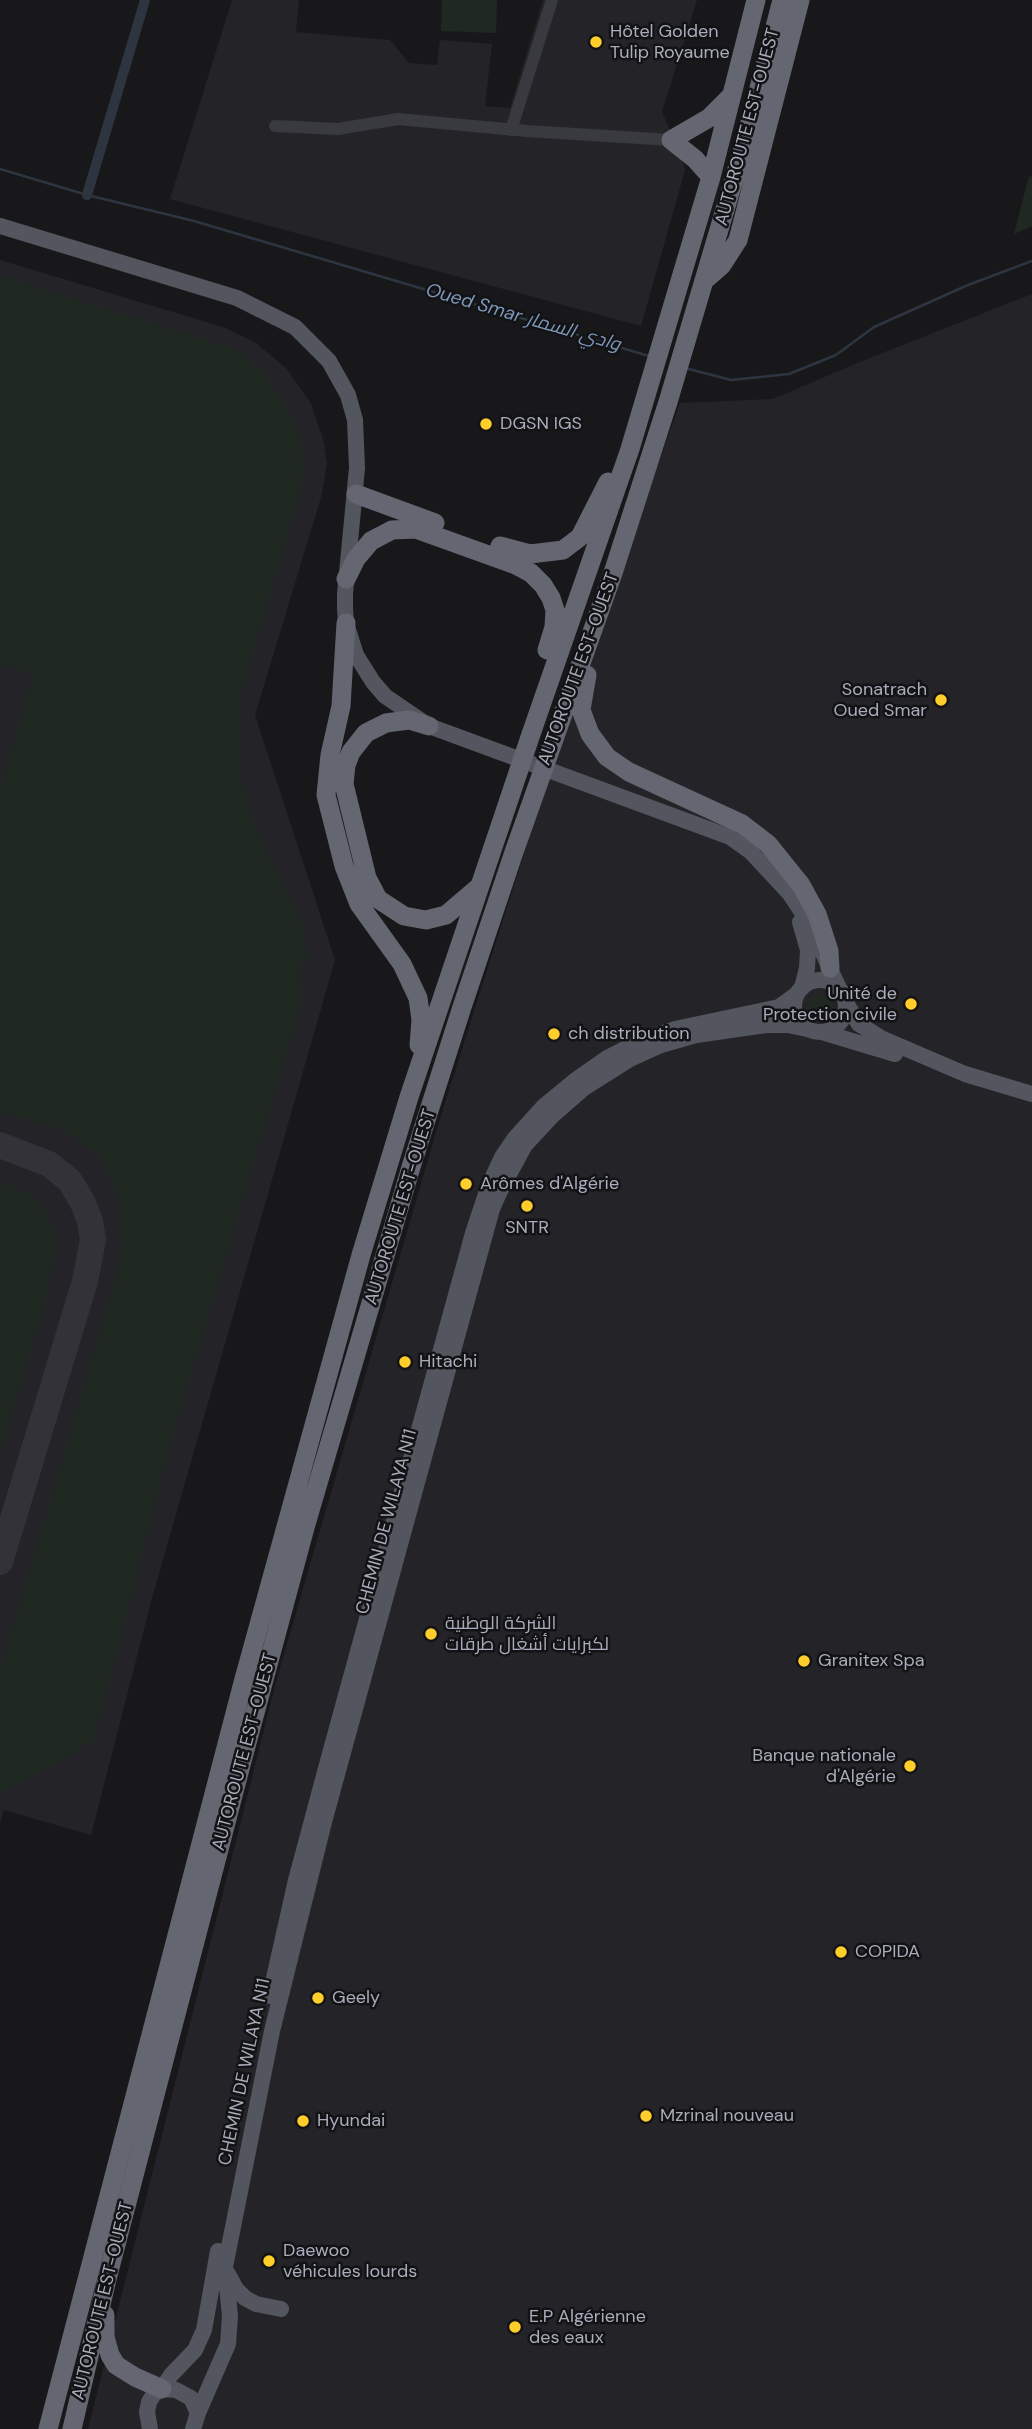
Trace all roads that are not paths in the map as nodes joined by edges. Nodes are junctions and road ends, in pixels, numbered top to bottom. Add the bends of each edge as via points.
1 (552, 0) edge
2 (756, 0) edge
3 (782, 0) edge
4 (800, 0) edge
5 (732, 95) junction
6 (275, 126) dead end
7 (511, 130) junction
8 (671, 140) junction
9 (711, 177) junction
10 (0, 226) edge
11 (705, 279) junction
12 (630, 449) junction
13 (355, 501) junction
14 (416, 529) junction
15 (613, 573) junction
16 (346, 579) junction
17 (346, 623) junction
18 (429, 726) junction
19 (530, 737) junction
20 (481, 885) junction
21 (790, 894) junction
22 (831, 968) junction
23 (839, 988) junction
24 (799, 991) junction
25 (846, 1003) junction
26 (815, 1030) junction
27 (965, 1073) junction
28 (1032, 1094) edge
29 (410, 1097) junction
30 (220, 2270) junction
31 (107, 2279) junction
32 (281, 2309) dead end
33 (162, 2389) junction
34 (195, 2421) edge
35 (48, 2429) edge
36 (72, 2429) edge
37 (150, 2429) edge

1 - 7 street
2 - 5 highway, AUTOROUTE EST-OUEST
3 - 11 highway, AUTOROUTE EST-OUEST
4 - 11 highway via 738,240 722,265
5 - 8 highway via 709,118
5 - 9 highway, AUTOROUTE EST-OUEST
6 - 7 street via 338,129 398,119
7 - 8 street
8 - 9 highway
9 - 12 highway, AUTOROUTE EST-OUEST
10 - 13 main road via 237,298 295,327 329,361 348,395 357,437
11 - 15 highway, AUTOROUTE EST-OUEST
12 - 13 highway via 606,484 580,537 553,553 518,552
12 - 19 highway, AUTOROUTE EST-OUEST
13 - 14 highway
13 - 16 main road
14 - 16 highway via 392,530 371,541
14 - 19 highway via 516,565 531,573 551,598 554,626 535,688
15 - 22 highway via 584,684 581,710 590,734 607,757 629,772 742,824 768,844 801,885 817,914
15 - 31 highway, AUTOROUTE EST-OUEST via 500,891 411,1167 306,1524
16 - 17 main road
17 - 18 main road via 356,655 373,682 385,696
17 - 29 highway via 341,706 326,794 359,904 402,964 418,998 421,1020
18 - 20 highway via 409,720 386,723 366,733 351,752 344,784 367,878 378,899 404,916 426,920 446,915
18 - 21 main road via 730,837 751,852
19 - 20 highway, AUTOROUTE EST-OUEST
20 - 29 highway, AUTOROUTE EST-OUEST
21 - 22 main road
21 - 24 main road via 808,950
22 - 23 main road
23 - 24 main road via 816,980
23 - 25 main road
24 - 26 main road via 794,1010 801,1024
24 - 30 main road via 779,1007 675,1029 624,1049 592,1068 562,1090 515,1138 489,1185 309,1831 281,1945
25 - 26 main road via 837,1026
25 - 27 main road via 870,1032
26 - 27 main road, CHEMIN DE WILAYA N11
26 - 30 main road, CHEMIN DE WILAYA N11 via 766,1025 696,1035 630,1059 584,1088 552,1116 526,1145 499,1193 324,1822
27 - 28 main road
29 - 35 highway, AUTOROUTE EST-OUEST via 280,1545
30 - 32 main road via 246,2298
30 - 33 main road via 195,2350
30 - 34 main road via 230,2316 228,2344
31 - 33 highway via 105,2337 110,2355 116,2365
31 - 36 highway, AUTOROUTE EST-OUEST
33 - 34 main road via 184,2393 196,2405
33 - 37 main road via 149,2402

